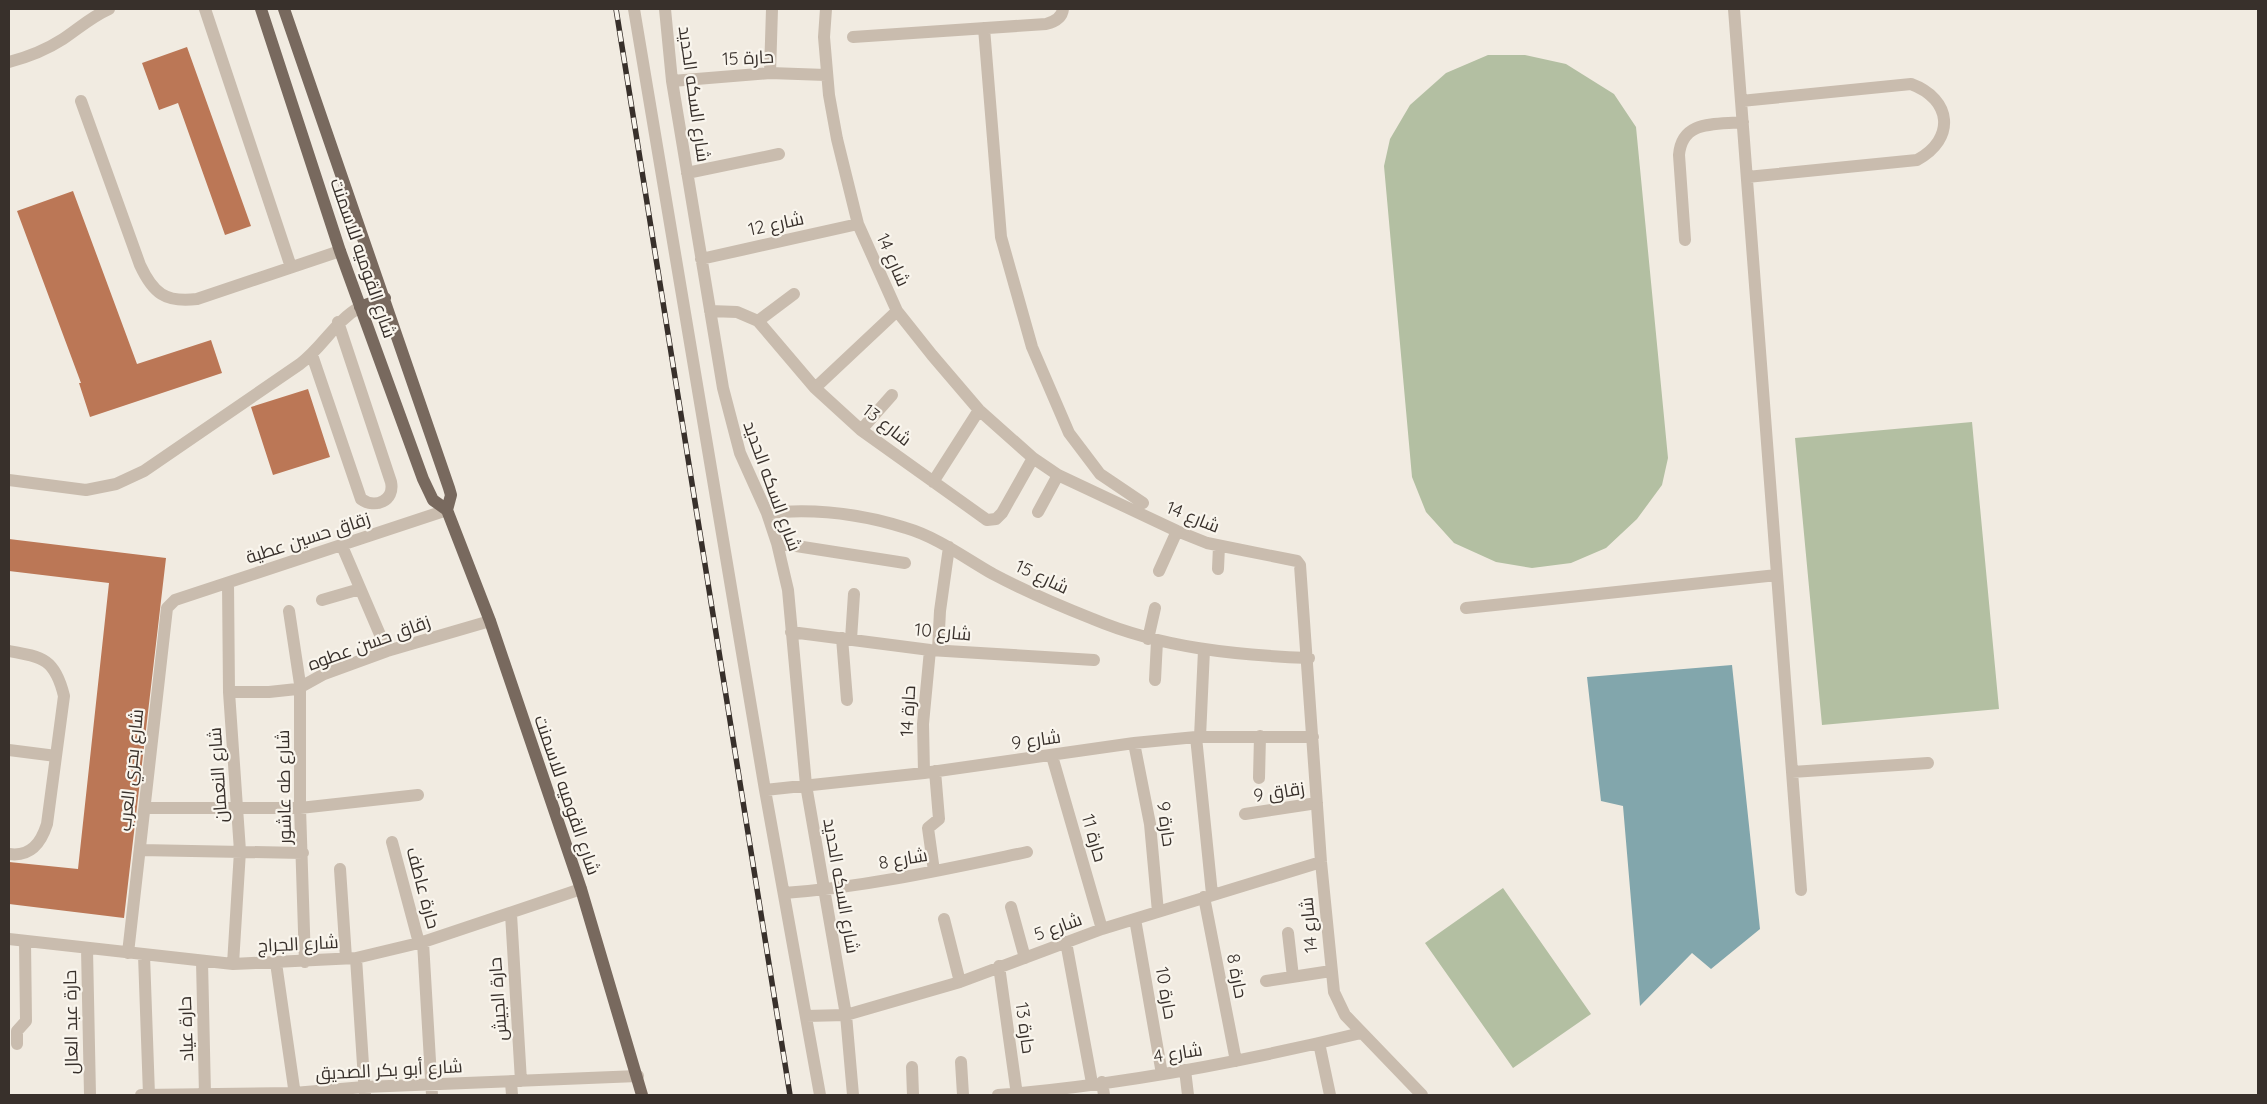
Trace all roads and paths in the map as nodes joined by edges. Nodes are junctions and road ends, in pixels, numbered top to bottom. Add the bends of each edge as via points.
1 (108, 9) edge
2 (205, 9) edge
3 (261, 9) edge
4 (284, 9) edge
5 (634, 9) edge
6 (665, 9) edge
7 (772, 9) edge
8 (826, 9) edge
9 (1063, 9) edge
10 (1734, 9) edge
11 (984, 28) junction
12 (853, 36) dead end
13 (9, 62) edge
14 (770, 73) junction
15 (826, 75) junction
16 (672, 81) junction
17 (81, 101) dead end
18 (1741, 101) junction
19 (1743, 122) junction
20 (780, 154) dead end
21 (687, 173) junction
22 (1747, 178) junction
23 (858, 224) junction
24 (1685, 240) dead end
25 (340, 251) junction
26 (701, 259) junction
27 (291, 267) junction
28 (794, 294) dead end
29 (385, 298) junction
30 (360, 307) junction
31 (710, 311) junction
32 (897, 311) junction
33 (758, 321) junction
34 (338, 322) junction
35 (312, 355) junction
36 (816, 388) junction
37 (892, 395) dead end
38 (979, 410) junction
39 (861, 430) junction
40 (1032, 458) junction
41 (1058, 475) junction
42 (9, 480) edge
43 (933, 482) junction
44 (1142, 503) dead end
45 (447, 510) junction
46 (1038, 512) dead end
47 (768, 513) junction
48 (1177, 532) junction
49 (777, 542) junction
50 (342, 546) junction
51 (1220, 546) junction
52 (948, 547) junction
53 (905, 563) dead end
54 (1218, 569) dead end
55 (1160, 571) dead end
56 (1777, 575) junction
57 (228, 583) junction
58 (360, 588) junction
59 (854, 594) dead end
60 (181, 598) joint
61 (322, 600) dead end
62 (1155, 608) dead end
63 (1466, 608) dead end
64 (289, 611) dead end
65 (490, 621) junction
66 (791, 632) junction
67 (847, 638) junction
68 (1153, 640) junction
69 (934, 650) junction
70 (1204, 650) junction
71 (9, 651) edge
72 (387, 651) junction
73 (1309, 658) junction
74 (1094, 660) dead end
75 (1155, 680) dead end
76 (300, 688) junction
77 (230, 692) junction
78 (847, 700) dead end
79 (1260, 736) junction
80 (1198, 737) junction
81 (1313, 737) junction
82 (1134, 743) junction
83 (9, 750) edge
84 (56, 756) junction
85 (1052, 756) junction
86 (1928, 763) dead end
87 (930, 772) junction
88 (1792, 772) junction
89 (1259, 778) dead end
90 (806, 785) junction
91 (765, 790) junction
92 (418, 795) dead end
93 (1318, 803) junction
94 (145, 808) junction
95 (300, 808) junction
96 (238, 809) junction
97 (1246, 814) dead end
98 (392, 842) dead end
99 (140, 850) junction
100 (240, 851) junction
101 (1027, 852) dead end
102 (303, 853) junction
103 (9, 854) edge
104 (1321, 862) junction
105 (340, 869) dead end
106 (934, 871) junction
107 (581, 890) junction
108 (823, 890) junction
109 (1801, 890) dead end
110 (784, 893) junction
111 (1208, 895) junction
112 (1011, 907) dead end
113 (1158, 912) junction
114 (511, 914) junction
115 (944, 919) dead end
116 (1135, 919) junction
117 (1102, 929) junction
118 (1288, 934) dead end
119 (9, 939) edge
120 (25, 941) junction
121 (1066, 942) junction
122 (421, 943) junction
123 (87, 948) junction
124 (128, 953) junction
125 (144, 955) junction
126 (351, 958) junction
127 (1025, 958) junction
128 (202, 961) junction
129 (305, 962) junction
130 (276, 963) junction
131 (233, 964) junction
132 (1000, 966) junction
133 (1331, 971) junction
134 (1293, 977) junction
135 (1266, 981) dead end
136 (960, 982) junction
137 (846, 1015) junction
138 (806, 1016) junction
139 (1361, 1033) junction
140 (1319, 1043) junction
141 (17, 1044) dead end
142 (1236, 1061) junction
143 (960, 1062) dead end
144 (912, 1067) dead end
145 (1185, 1070) junction
146 (1162, 1074) junction
147 (1402, 1075) junction
148 (638, 1076) junction
149 (516, 1082) junction
150 (1097, 1083) junction
151 (431, 1090) edge
152 (365, 1091) edge
153 (206, 1094) edge
154 (294, 1094) edge
155 (90, 1095) edge
156 (141, 1095) edge
157 (149, 1095) edge
158 (512, 1095) edge
159 (642, 1095) edge
160 (820, 1095) edge
161 (853, 1095) edge
162 (913, 1095) edge
163 (963, 1095) edge
164 (998, 1095) edge
165 (1016, 1095) edge
166 (1104, 1095) edge
167 (1188, 1095) edge
168 (1330, 1095) edge
169 (1408, 1095) edge
170 (1422, 1095) edge

1 - 13 street via 49,48
2 - 27 street
3 - 25 main road, شارع القوميه للاسمنت
4 - 29 main road, شارع القوميه للاسمنت
5 - 91 street
6 - 16 street, شارع السكه الحديد
7 - 14 street
8 - 15 street, شارع 14
9 - 11 street via 1058,18 1046,24
10 - 18 street
11 - 12 street
11 - 44 street via 1001,237 1032,347 1069,433 1100,474
14 - 15 street, حارة 15
14 - 16 street, حارة 15
15 - 23 street, شارع 14 via 836,138
16 - 21 street, شارع السكه الحديد
17 - 27 street via 140,265 148,282 161,295 179,301 197,299
18 - 19 street
18 - 22 street via 1911,84 1925,89 1936,99 1943,112 1945,127 1940,142 1931,153 1918,160
19 - 22 street
19 - 24 street via 1702,126 1688,131 1680,142
20 - 21 street
21 - 26 street, شارع السكه الحديد
22 - 56 street
23 - 26 street, شارع 12
23 - 32 street, شارع 14
25 - 27 street
25 - 30 main road, شارع القوميه للاسمنت
26 - 31 street, شارع السكه الحديد
28 - 33 street
29 - 30 main road
29 - 45 main road, شارع القوميه للاسمنت via 449,488 451,495
30 - 34 street
30 - 45 main road, شارع القوميه للاسمنت via 428,491 437,504
31 - 33 street, شارع 13 via 737,312
31 - 47 street, شارع السكه الحديد via 730,420 740,453
32 - 36 street
32 - 38 street, شارع 14
33 - 36 street, شارع 13
34 - 35 street
34 - 35 street via 391,482 390,496 385,501 374,504 360,499
35 - 42 street via 144,471 116,484 86,490
36 - 39 street, شارع 13
37 - 39 street
38 - 40 street, شارع 14
38 - 43 street
39 - 43 street, شارع 13
40 - 41 street, شارع 14
40 - 43 street, شارع 13 via 996,519 987,520 980,516
41 - 46 street
41 - 48 street, شارع 14
45 - 50 street, زقاق حسين عطية
45 - 65 main road, شارع القوميه للاسمنت
47 - 49 street, شارع السكه الحديد
47 - 52 street, شارع 15 via 825,512 868,519 907,528
48 - 51 street, شارع 14
48 - 55 street
49 - 53 street
49 - 66 street, شارع السكه الحديد via 788,590
50 - 57 street, زقاق حسين عطية
50 - 58 street
51 - 54 street
51 - 73 street, شارع 14 via 1292,560 1300,565
52 - 68 street, شارع 15 via 1045,599
52 - 69 street, حارة 14
56 - 63 street
56 - 88 street
57 - 60 street, زقاق حسين عطية
57 - 77 street, شارع النعمان
58 - 61 street
58 - 72 street
59 - 67 street
60 - 94 street, شارع بحري العرب via 171,603 165,613
62 - 68 street
64 - 76 street, شارع طه عاشور
65 - 72 street, زقاق حسن عطوه
65 - 107 main road, شارع القوميه للاسمنت
66 - 67 street, شارع 10
66 - 90 street, شارع السكه الحديد
67 - 69 street, شارع 10
67 - 78 street
68 - 70 street, شارع 15
68 - 75 street
69 - 74 street, شارع 10
69 - 87 street, حارة 14 via 923,724
70 - 73 street, شارع 15
70 - 80 street, حارة 8
71 - 84 street via 44,660 59,675 64,696
72 - 76 street, زقاق حسن عطوه via 324,674
73 - 81 street, شارع 14
76 - 77 street, زقاق حسن عطوه
76 - 95 street, شارع طه عاشور
77 - 96 street, شارع النعمان
79 - 80 street, شارع 9
79 - 81 street, شارع 9
79 - 89 street
80 - 82 street, شارع 9
80 - 111 street, حارة 8
81 - 93 street, شارع 14
82 - 85 street, شارع 9
82 - 113 street, حارة 9 via 1150,824
83 - 84 street
84 - 103 street via 42,840 30,851
85 - 87 street, شارع 9
85 - 117 street, حارة 11
86 - 88 street
87 - 90 street, شارع 9
87 - 106 street, حارة 14 via 939,819 928,828
88 - 109 street
90 - 91 street, شارع 9
90 - 108 street, شارع السكه الحديد
91 - 110 street
92 - 95 street
93 - 97 street, زقاق 9
93 - 104 street, شارع 14
94 - 96 street
94 - 99 street, شارع بحري العرب
95 - 96 street
95 - 102 street, شارع طه عاشور
96 - 100 street, شارع النعمان
98 - 122 street, حارة عاطف
99 - 100 street
99 - 124 street, شارع بحري العرب
100 - 102 street
100 - 131 street, شارع النعمان
101 - 106 street, شارع 8
102 - 129 street, شارع طه عاشور
104 - 111 street, شارع 5
104 - 133 street, شارع 14
105 - 126 street
106 - 108 street, شارع 8
107 - 114 street, شارع الجراج
107 - 148 main road, شارع القوميه للاسمنت
108 - 110 street, شارع 8
108 - 137 street, شارع السكه الحديد
110 - 138 street
111 - 113 street, شارع 5
111 - 142 street, حارة 8
112 - 127 street
113 - 116 street, شارع 5
114 - 122 street, شارع الجراج
114 - 149 street, حارة الجيش
115 - 136 street
116 - 117 street, شارع 5
116 - 146 street, حارة 10
117 - 121 street, شارع 5
118 - 134 street
119 - 120 street, شارع الجراج
120 - 123 street, شارع الجراج
120 - 141 street via 26,1021 17,1031
121 - 127 street, شارع 5
121 - 150 street
122 - 126 street, شارع الجراج
122 - 151 street, حارة عاطف
123 - 124 street, شارع الجراج
123 - 155 street, حارة عبد العال
124 - 125 street, شارع الجراج
125 - 128 street, شارع الجراج
125 - 157 street
126 - 129 street, شارع الجراج
126 - 152 street
127 - 132 street, شارع 5
128 - 131 street, شارع الجراج
128 - 153 street, حارة عياد
129 - 130 street, شارع الجراج
130 - 131 street, شارع الجراج
130 - 154 street
132 - 136 street, شارع 5
132 - 165 street, حارة 13
133 - 134 street
133 - 139 street, شارع 14 via 1339,1005
134 - 135 street
136 - 137 street, شارع 5
137 - 138 street, شارع 5
137 - 161 street, شارع السكه الحديد
138 - 160 street
139 - 140 street, شارع 4
139 - 147 street, شارع 14
140 - 142 street, شارع 4
140 - 168 street
142 - 145 street, شارع 4
143 - 163 street
144 - 162 street
145 - 146 street, شارع 4
145 - 167 street
146 - 150 street, شارع 4
147 - 169 street
147 - 170 street, شارع 14
148 - 149 street, شارع أبو بكر الصديق
148 - 159 main road, شارع القوميه للاسمنت
149 - 151 street, شارع أبو بكر الصديق
149 - 158 street, حارة الجيش
150 - 165 street, شارع 4
150 - 166 street
151 - 152 street, شارع أبو بكر الصديق
152 - 154 street, شارع أبو بكر الصديق
153 - 154 street, شارع أبو بكر الصديق
153 - 157 street, شارع أبو بكر الصديق
156 - 157 street, شارع أبو بكر الصديق
164 - 165 street, شارع 4

